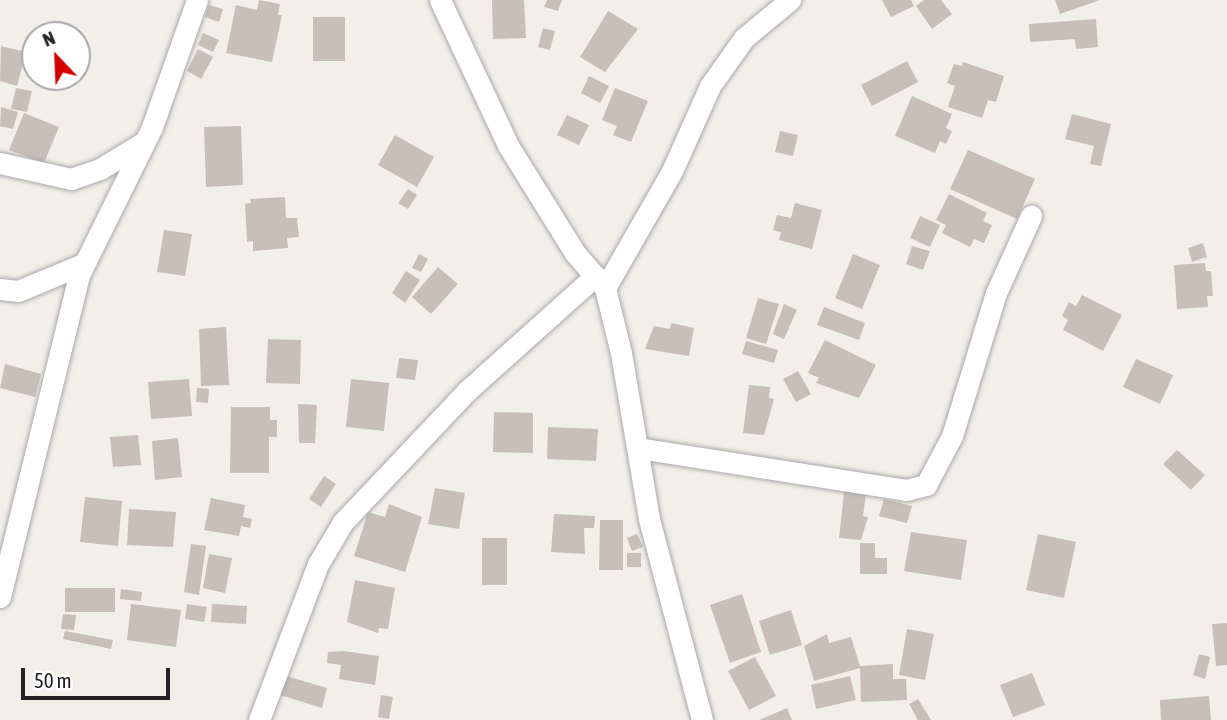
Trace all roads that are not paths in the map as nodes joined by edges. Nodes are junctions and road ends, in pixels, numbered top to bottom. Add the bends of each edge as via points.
1 (197, 0) edge
2 (440, 0) edge
3 (790, 0) edge
4 (144, 142) junction
5 (0, 163) edge
6 (1031, 216) dead end
7 (83, 264) junction
8 (600, 282) junction
9 (0, 289) edge
10 (638, 447) junction
11 (0, 597) edge
12 (259, 720) edge
13 (702, 720) edge

1 - 4 street
2 - 8 street via 509,147 575,253
3 - 8 street via 744,38 710,86 672,171
4 - 5 street via 100,169 71,179
4 - 7 street
6 - 10 street via 996,293 952,436 926,485 906,490
7 - 9 street via 18,290
7 - 11 street
8 - 10 street
8 - 12 street via 468,390 343,522 318,564
10 - 13 street via 656,546

